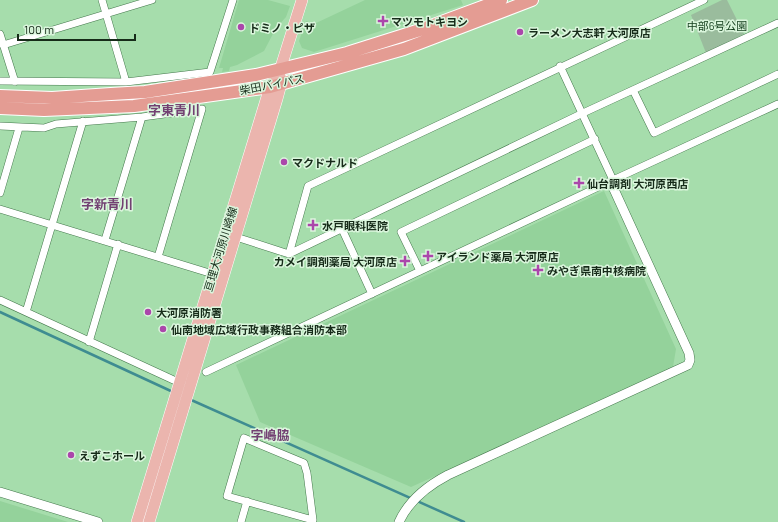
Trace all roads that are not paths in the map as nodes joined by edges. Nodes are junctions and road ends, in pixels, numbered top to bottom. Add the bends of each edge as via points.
1 (102, 0) edge
2 (152, 0) edge
3 (233, 0) edge
4 (302, 0) edge
5 (501, 0) edge
6 (532, 0) edge
7 (704, 0) edge
8 (106, 14) junction
9 (778, 23) edge
10 (0, 34) edge
11 (3, 45) junction
12 (560, 66) junction
13 (280, 70) junction
14 (778, 74) edge
15 (0, 81) edge
16 (15, 82) junction
17 (126, 82) junction
18 (275, 85) junction
19 (633, 90) junction
20 (0, 96) edge
21 (778, 104) edge
22 (0, 108) edge
23 (583, 113) junction
24 (142, 117) junction
25 (83, 121) junction
26 (0, 126) edge
27 (19, 128) junction
28 (595, 139) junction
29 (613, 180) junction
30 (0, 193) edge
31 (0, 208) edge
32 (52, 224) junction
33 (342, 229) junction
34 (236, 237) junction
35 (105, 240) junction
36 (118, 244) junction
37 (289, 254) junction
38 (158, 257) junction
39 (420, 271) junction
40 (212, 274) junction
41 (223, 277) junction
42 (372, 294) junction
43 (0, 300) edge
44 (202, 307) junction
45 (213, 311) junction
46 (26, 312) junction
47 (89, 342) junction
48 (206, 372) dead end
49 (181, 394) junction
50 (0, 492) edge
51 (247, 502) junction
52 (312, 521) edge
53 (98, 522) edge
54 (137, 522) edge
55 (149, 522) edge
56 (241, 522) edge
57 (398, 522) edge

1 - 8 street
2 - 8 street
3 - 17 street via 210,72
4 - 13 main road, 亘理大河原川崎線
5 - 13 highway, 柴田バイパス via 420,30 347,53
6 - 18 highway, 柴田バイパス via 404,49
7 - 12 street
8 - 11 street
8 - 17 street
9 - 19 street
10 - 11 street
11 - 16 street
12 - 23 street
12 - 37 street via 308,186
13 - 18 main road, 亘理大河原川崎線
13 - 20 highway, 柴田バイパス via 145,92 52,98
14 - 19 street via 654,133
15 - 16 street
16 - 17 street
18 - 22 highway, 柴田バイパス via 134,106 44,110
18 - 34 main road, 亘理大河原川崎線
18 - 40 main road, 亘理大河原川崎線
19 - 23 street
21 - 29 street
23 - 28 street
23 - 33 street
24 - 25 street
24 - 35 street
24 - 38 street via 202,109
25 - 27 street via 44,128
25 - 32 street
26 - 27 street
27 - 30 street
28 - 29 street
28 - 39 street via 401,232
29 - 39 street
29 - 57 street via 612,185 689,353 688,365 431,484 408,507
31 - 32 street
32 - 35 street
32 - 46 street
33 - 37 street
33 - 42 street
34 - 37 street
34 - 41 main road, 亘理大河原川崎線
35 - 36 street
36 - 38 street
36 - 47 street
38 - 40 street
39 - 42 street
40 - 41 street
40 - 44 main road, 亘理大河原川崎線
41 - 45 main road, 亘理大河原川崎線
42 - 48 street
43 - 46 street
44 - 45 street
44 - 49 main road, 亘理大河原川崎線
45 - 49 main road, 亘理大河原川崎線
46 - 47 street
47 - 49 street
49 - 54 main road, 亘理大河原川崎線
49 - 55 main road, 亘理大河原川崎線
50 - 53 street
51 - 52 street
51 - 52 street via 227,496 244,438 304,463
51 - 56 street

